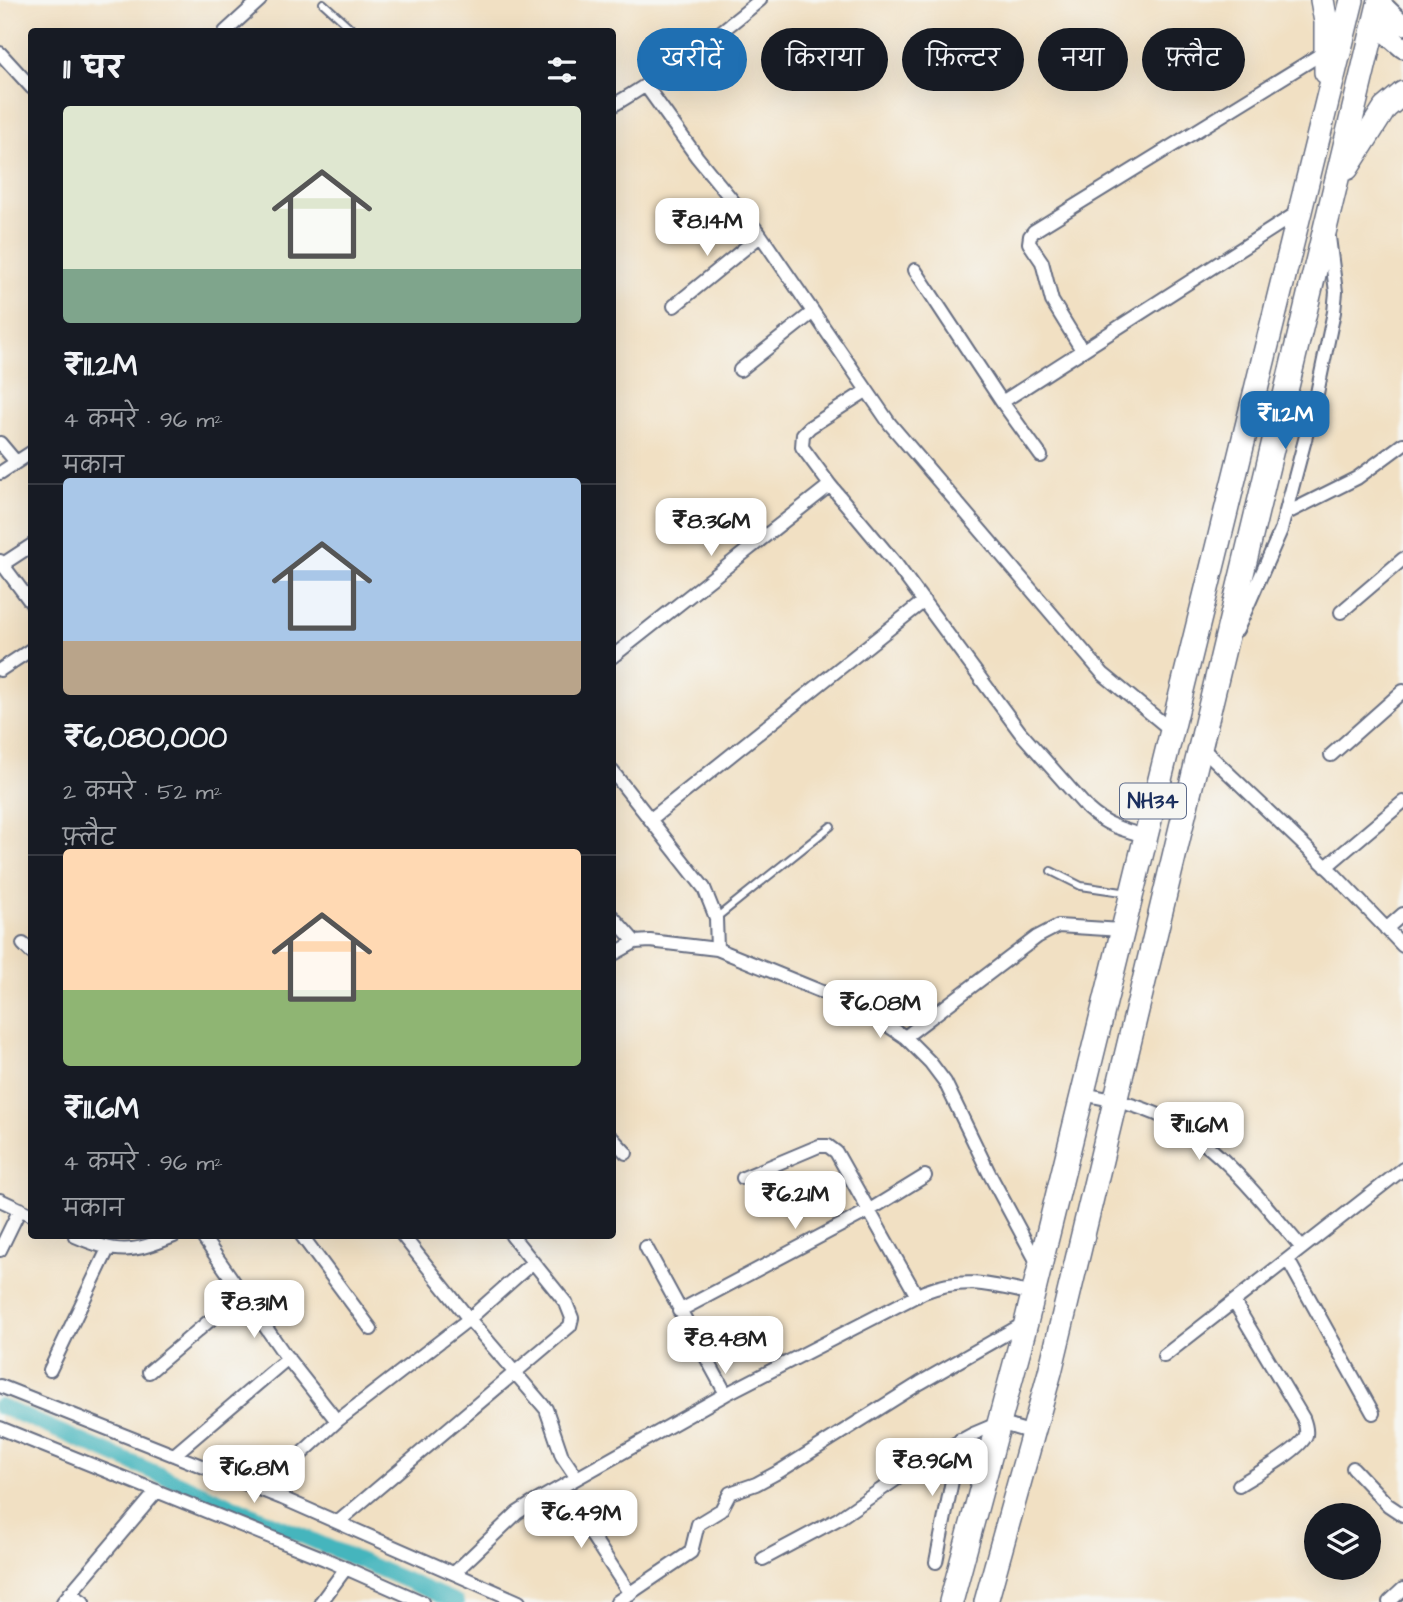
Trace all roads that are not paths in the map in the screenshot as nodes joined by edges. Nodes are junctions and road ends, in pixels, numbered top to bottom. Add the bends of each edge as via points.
1 (260, 0) edge
2 (760, 0) edge
3 (1322, 0) edge
4 (1351, 1) edge
5 (323, 3) dead end
6 (1378, 7) edge
7 (1403, 25) edge
8 (229, 28) edge
9 (351, 28) edge
10 (727, 28) edge
11 (1403, 48) edge
12 (1326, 51) junction
13 (0, 52) edge
14 (28, 84) edge
15 (638, 91) edge
16 (650, 91) edge
17 (1403, 93) edge
18 (616, 104) edge
19 (1326, 107) junction
20 (1335, 187) junction
21 (1301, 211) junction
22 (1326, 223) junction
23 (760, 236) junction
24 (915, 270) dead end
25 (674, 306) dead end
26 (812, 313) junction
27 (1082, 350) junction
28 (740, 370) dead end
29 (866, 391) junction
30 (1002, 402) junction
31 (0, 443) edge
32 (1403, 444) edge
33 (28, 454) edge
34 (1041, 456) dead end
35 (16, 462) junction
36 (0, 473) edge
37 (830, 485) junction
38 (1285, 514) junction
39 (28, 547) edge
40 (1403, 559) edge
41 (1, 564) edge
42 (28, 599) edge
43 (924, 601) junction
44 (1341, 612) dead end
45 (28, 652) edge
46 (616, 654) edge
47 (0, 670) edge
48 (1218, 672) junction
49 (1403, 691) edge
50 (1171, 730) junction
51 (1200, 746) junction
52 (1331, 755) dead end
53 (616, 776) edge
54 (1403, 802) edge
55 (651, 819) junction
56 (831, 825) dead end
57 (1145, 836) junction
58 (1326, 867) junction
59 (1051, 870) dead end
60 (1131, 894) junction
61 (1403, 914) edge
62 (716, 918) junction
63 (616, 921) edge
64 (1386, 929) junction
65 (1122, 930) junction
66 (635, 942) junction
67 (1403, 946) edge
68 (717, 949) junction
69 (616, 953) edge
70 (905, 1037) junction
71 (1082, 1094) junction
72 (1115, 1100) junction
73 (616, 1142) edge
74 (626, 1153) dead end
75 (1403, 1169) edge
76 (925, 1176) dead end
77 (743, 1178) dead end
78 (0, 1200) edge
79 (868, 1211) junction
80 (26, 1212) edge
81 (84, 1239) edge
82 (165, 1239) edge
83 (204, 1239) edge
84 (304, 1239) edge
85 (405, 1239) edge
86 (514, 1239) edge
87 (646, 1247) dead end
88 (1302, 1248) junction
89 (108, 1249) junction
90 (0, 1250) edge
91 (1288, 1260) junction
92 (533, 1262) junction
93 (1039, 1267) junction
94 (242, 1293) junction
95 (1033, 1294) junction
96 (917, 1296) junction
97 (1234, 1302) junction
98 (679, 1311) junction
99 (469, 1319) junction
100 (1026, 1323) junction
101 (371, 1329) dead end
102 (1164, 1356) dead end
103 (288, 1358) junction
104 (50, 1370) dead end
105 (516, 1371) junction
106 (149, 1372) dead end
107 (0, 1385) edge
108 (726, 1394) junction
109 (1373, 1413) dead end
110 (337, 1421) junction
111 (999, 1423) junction
112 (0, 1428) edge
113 (1033, 1433) junction
114 (960, 1440) junction
115 (174, 1455) junction
116 (1353, 1468) dead end
117 (577, 1478) junction
118 (1239, 1485) dead end
119 (561, 1488) junction
120 (261, 1490) junction
121 (157, 1491) junction
122 (1403, 1515) edge
123 (338, 1522) junction
124 (763, 1559) dead end
125 (936, 1562) dead end
126 (346, 1569) junction
127 (454, 1573) junction
128 (1403, 1589) edge
129 (630, 1594) junction
130 (66, 1597) edge
131 (83, 1602) edge
132 (321, 1602) edge
133 (422, 1602) edge
134 (519, 1602) edge
135 (617, 1602) edge
136 (951, 1602) edge
137 (986, 1602) edge
138 (1388, 1602) edge

1 - 8 street
2 - 10 street
3 - 12 highway
4 - 6 highway
4 - 19 highway, NH34
5 - 9 lane
6 - 7 main road
6 - 11 main road
6 - 20 highway, NH34
12 - 19 highway
12 - 27 street via 1034,231 1030,243 1042,262 1052,301
13 - 14 street
15 - 18 street
16 - 23 street
17 - 20 highway via 1385,108
19 - 21 highway, NH34
20 - 22 highway, NH34
21 - 27 street
21 - 50 highway, NH34
22 - 38 street via 1336,292 1334,313 1317,398
22 - 48 highway, NH34
23 - 25 street
23 - 26 street
24 - 30 street
26 - 28 street
26 - 29 street
27 - 30 street
29 - 37 street via 803,434 802,447
29 - 50 street via 1103,674
30 - 34 street
31 - 35 street
32 - 38 street via 1357,478
33 - 35 street
35 - 36 street
37 - 43 street
37 - 46 street
38 - 48 street
39 - 41 street
40 - 44 street
41 - 42 street
43 - 55 street
43 - 57 street via 1020,732 1088,809 1110,825
45 - 47 street
48 - 51 highway, NH34
49 - 52 street
50 - 57 highway, NH34
51 - 58 street
51 - 72 highway, NH34
53 - 55 street
54 - 58 street
55 - 62 street via 697,877
56 - 62 lane
57 - 60 highway, NH34
58 - 64 street
59 - 60 lane via 1082,886
60 - 65 highway, NH34
61 - 64 street
62 - 68 street
63 - 66 street
64 - 67 street
65 - 70 street via 1066,926 1050,930
65 - 71 highway, NH34
66 - 68 street
66 - 69 street
68 - 70 street via 832,996
70 - 93 street via 944,1082
71 - 72 street
71 - 93 highway, NH34
72 - 88 street via 1163,1117 1204,1143
72 - 113 highway, NH34
73 - 74 street
75 - 88 street
76 - 79 street
77 - 79 street via 828,1146 836,1152
78 - 80 street
79 - 96 street
79 - 98 street
80 - 90 street
81 - 89 street
82 - 89 street via 135,1249
83 - 94 street
84 - 101 street
85 - 99 street
86 - 92 street
87 - 98 street
88 - 91 street
89 - 104 street
91 - 97 street
91 - 109 street
92 - 99 street
92 - 105 street via 566,1303 572,1318 570,1326
93 - 95 highway, NH34
94 - 103 street
94 - 106 street
95 - 96 street via 956,1282
95 - 100 highway, NH34
96 - 108 street
97 - 102 street
97 - 118 street via 1306,1427 1301,1443
98 - 108 street
99 - 105 street
99 - 110 street
100 - 111 highway, NH34
100 - 129 street via 780,1471 730,1493 721,1510 698,1524 691,1552
103 - 110 street
103 - 115 street
105 - 117 street via 546,1409 562,1456
105 - 123 street
107 - 115 street
108 - 117 street
110 - 120 street
111 - 113 street
111 - 114 street
111 - 136 highway, NH34
112 - 121 street
113 - 137 highway, NH34
114 - 124 street via 838,1519
114 - 125 street
115 - 120 street
116 - 122 street
117 - 119 street
119 - 127 street via 517,1513
119 - 129 street
120 - 123 street
121 - 126 street
121 - 130 street
123 - 127 street
126 - 132 street
126 - 133 street
127 - 134 street
128 - 138 street
129 - 135 street
130 - 131 street

